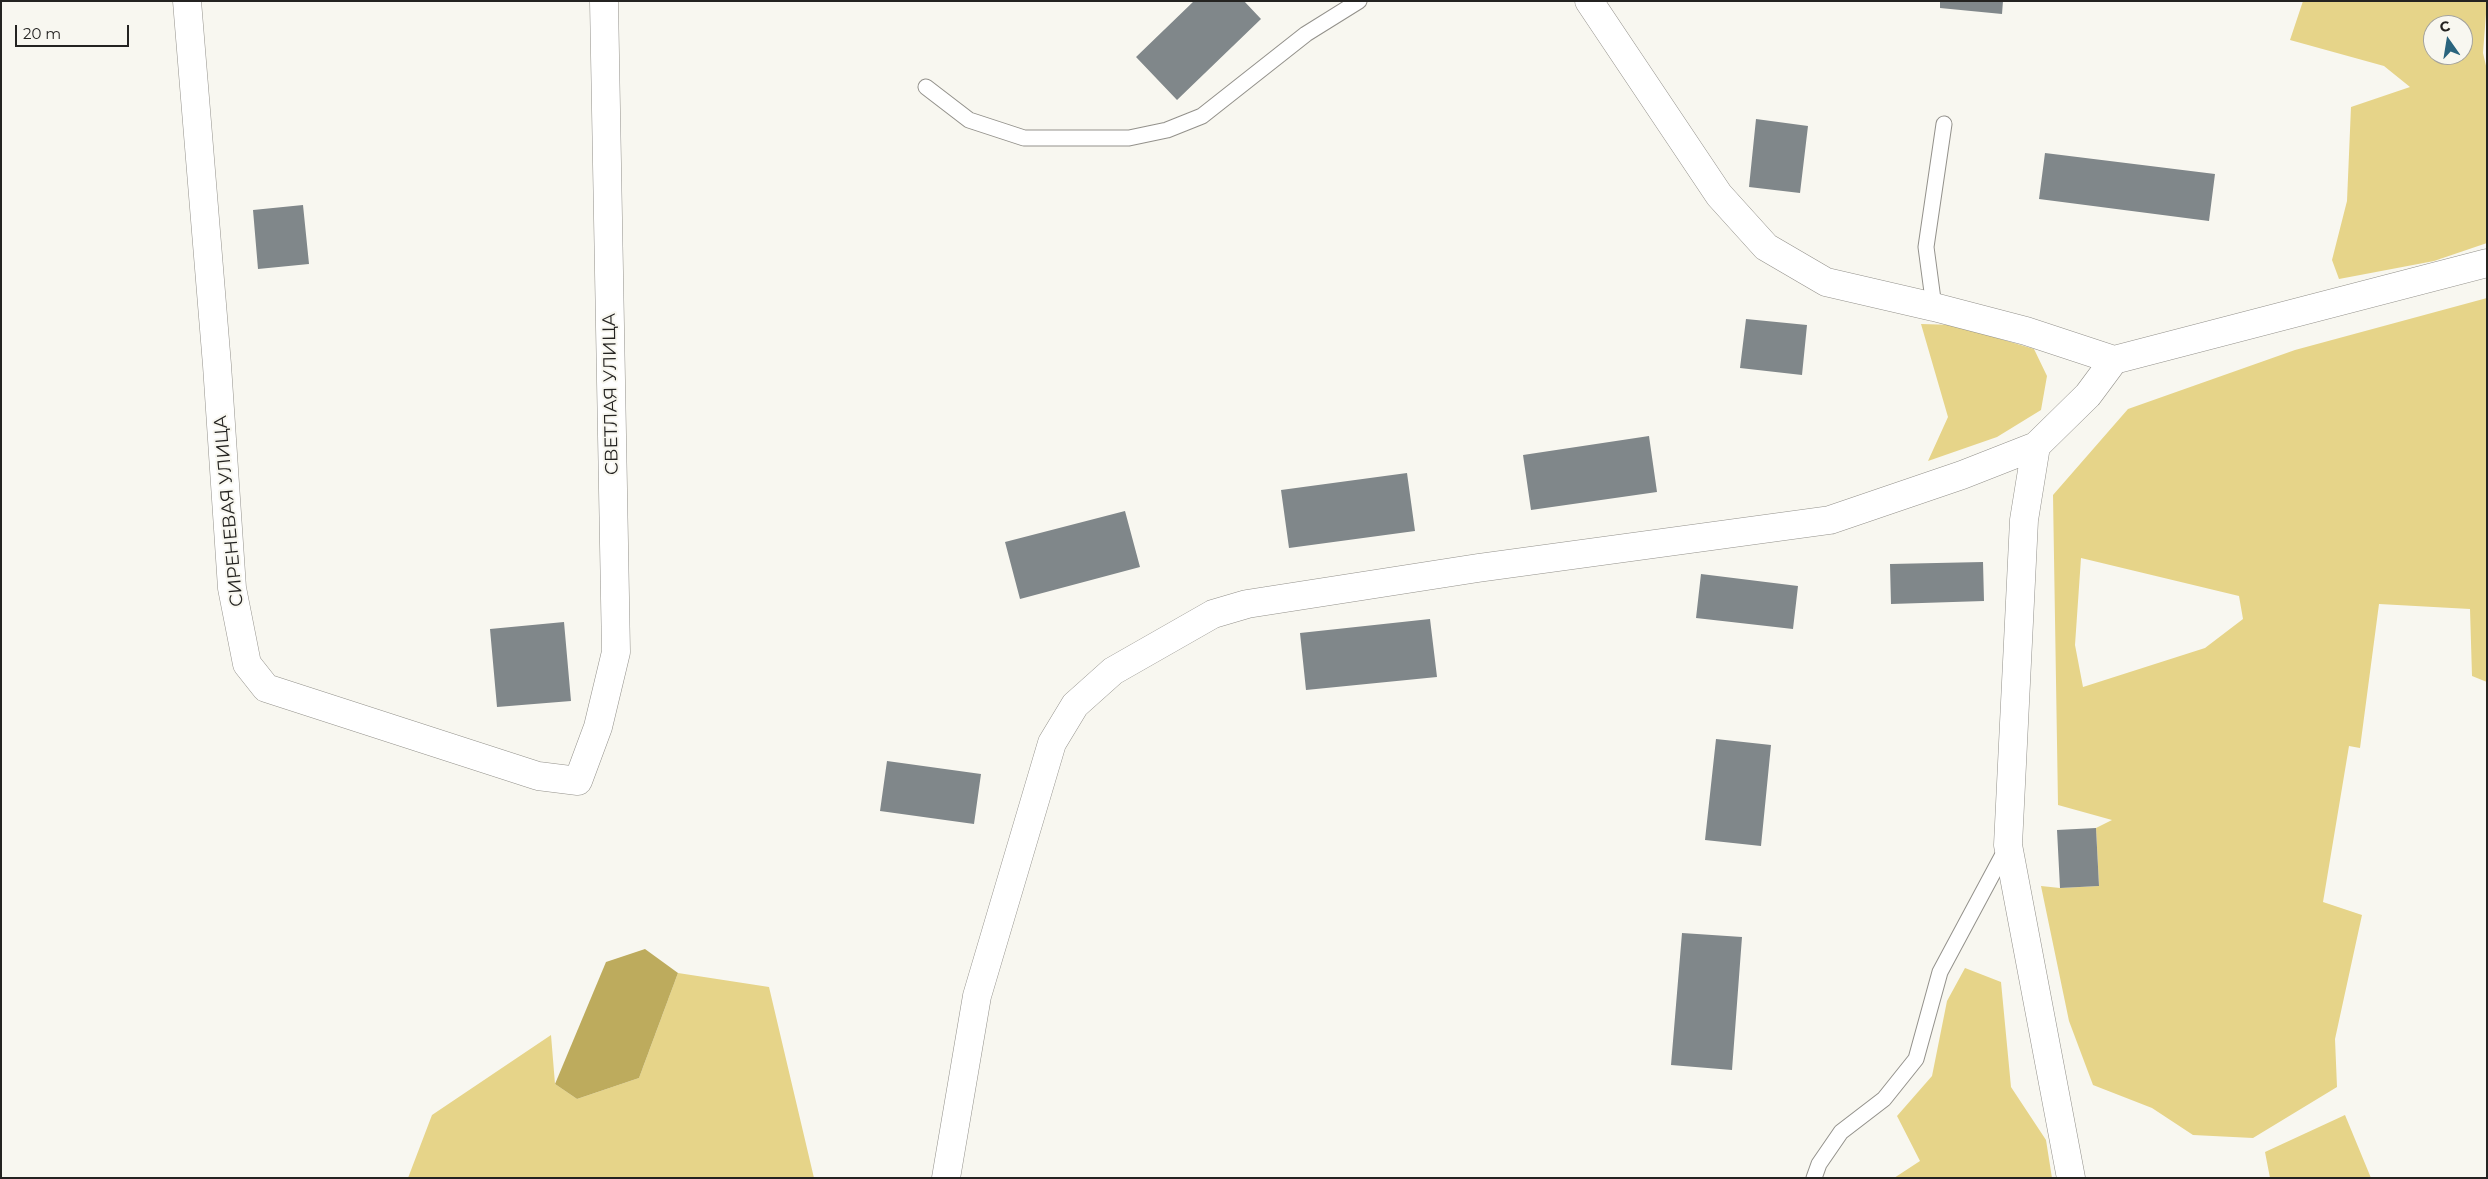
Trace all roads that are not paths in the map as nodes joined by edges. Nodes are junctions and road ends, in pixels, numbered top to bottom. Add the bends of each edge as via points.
1 (187, 1) edge
2 (604, 1) edge
3 (1359, 1) edge
4 (1590, 1) edge
5 (926, 88) dead end
6 (1944, 124) dead end
7 (2487, 263) edge
8 (1934, 307) junction
9 (2114, 360) junction
10 (2036, 446) junction
11 (578, 781) joint
12 (2008, 845) junction
13 (946, 1178) edge
14 (1814, 1178) edge
15 (2072, 1178) edge

1 - 11 street, СИРЕНЕВАЯ УЛИЦА via 232,588 247,664 266,688 538,776
2 - 11 street, СВЕТЛАЯ УЛИЦА via 616,652 598,727
3 - 5 lane via 1306,34 1202,116 1167,130 1129,138 1024,138 968,120
4 - 8 street via 1720,195 1766,247 1826,282
6 - 8 lane via 1926,247
7 - 9 street
8 - 9 street via 2026,331
9 - 10 street via 2088,396
10 - 12 street via 2024,520
10 - 13 street via 1830,520 1478,568 1247,604 1213,614 1112,671 1075,704 1052,743 977,996
12 - 14 lane via 1940,972 1916,1059 1884,1099 1841,1132 1819,1164
12 - 15 street

